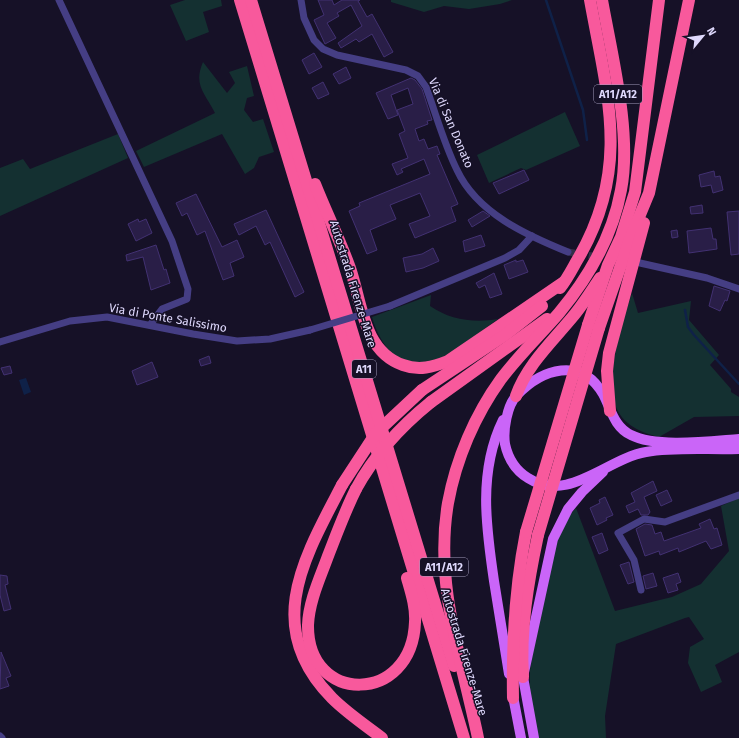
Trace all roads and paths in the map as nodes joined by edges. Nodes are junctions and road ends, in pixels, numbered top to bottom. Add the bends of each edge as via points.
1 (59, 0) edge
2 (240, 0) edge
3 (251, 0) edge
4 (301, 0) edge
5 (590, 0) edge
6 (602, 0) edge
7 (659, 0) edge
8 (689, 0) edge
9 (284, 109) junction
10 (649, 193) junction
11 (532, 236) junction
12 (568, 252) tunnel mouth
13 (640, 263) dead end
14 (608, 265) junction
15 (564, 282) junction
16 (739, 289) edge
17 (565, 305) junction
18 (150, 325) junction
19 (594, 326) junction
20 (0, 342) edge
21 (514, 400) junction
22 (610, 411) junction
23 (739, 439) edge
24 (739, 449) edge
25 (610, 465) junction
26 (390, 494) junction
27 (739, 495) edge
28 (532, 533) junction
29 (641, 590) dead end
30 (523, 677) junction
31 (513, 698) junction
32 (382, 738) edge
33 (464, 738) edge
34 (477, 738) edge
35 (522, 738) edge
36 (534, 738) edge

1 - 18 street via 172,241 188,289 187,299 162,309
2 - 26 highway, Autostrada Firenze-Mare / A11
3 - 9 highway, Autostrada Firenze-Mare / A11
4 - 11 street, Via di San Donato via 304,18 314,40 323,49 337,55 406,70 418,76 426,87 457,171 476,198 497,215
5 - 15 highway, A11/A12 via 609,108 611,154 605,194 598,217 590,238
6 - 17 highway, A11/A12 via 623,124 622,188 602,248
7 - 14 highway via 634,192 621,237
8 - 10 highway
9 - 15 highway via 350,268 370,335 380,351 389,358 409,367 421,368 448,361
9 - 34 highway, Autostrada Firenze-Mare / A11
10 - 19 highway
10 - 22 highway via 608,358 606,371
11 - 12 street, Via di San Donato
11 - 18 street, Via di Ponte Salissimo, bridge via 518,250 505,258 390,306 270,340 237,340
13 - 16 street via 707,278
14 - 19 highway
14 - 21 highway via 576,312 533,364
15 - 32 highway, A11/A12, bridge via 548,302 422,390 376,433 342,485 299,577 294,608 296,634 306,662 321,686 343,709
17 - 26 highway, bridge via 431,402 403,426 373,460 356,489 320,578 311,604 308,626 310,644 319,665 332,677 347,683 357,685 377,682 397,671 407,656 414,637 414,609 400,552
17 - 34 highway, A11/A12 via 508,370 487,400 461,457 448,503 444,544 446,592
18 - 20 street, Via di Ponte Salissimo via 107,317 70,321
19 - 28 highway, bridge
21 - 22 main road via 545,374 559,370 572,371 582,373 592,381
21 - 25 main road via 505,430 508,454 517,469 533,481 544,486 562,486
21 - 31 main road via 494,442 488,474 486,511
22 - 23 main road via 625,431 644,440 664,442
24 - 25 main road via 655,451 638,454
25 - 30 main road via 575,500 556,531
26 - 33 highway, Autostrada Firenze-Mare / A11
27 - 29 street via 665,522 644,519 618,533 634,560
28 - 30 highway via 522,642
28 - 31 highway via 516,587
30 - 36 main road
31 - 35 main road

